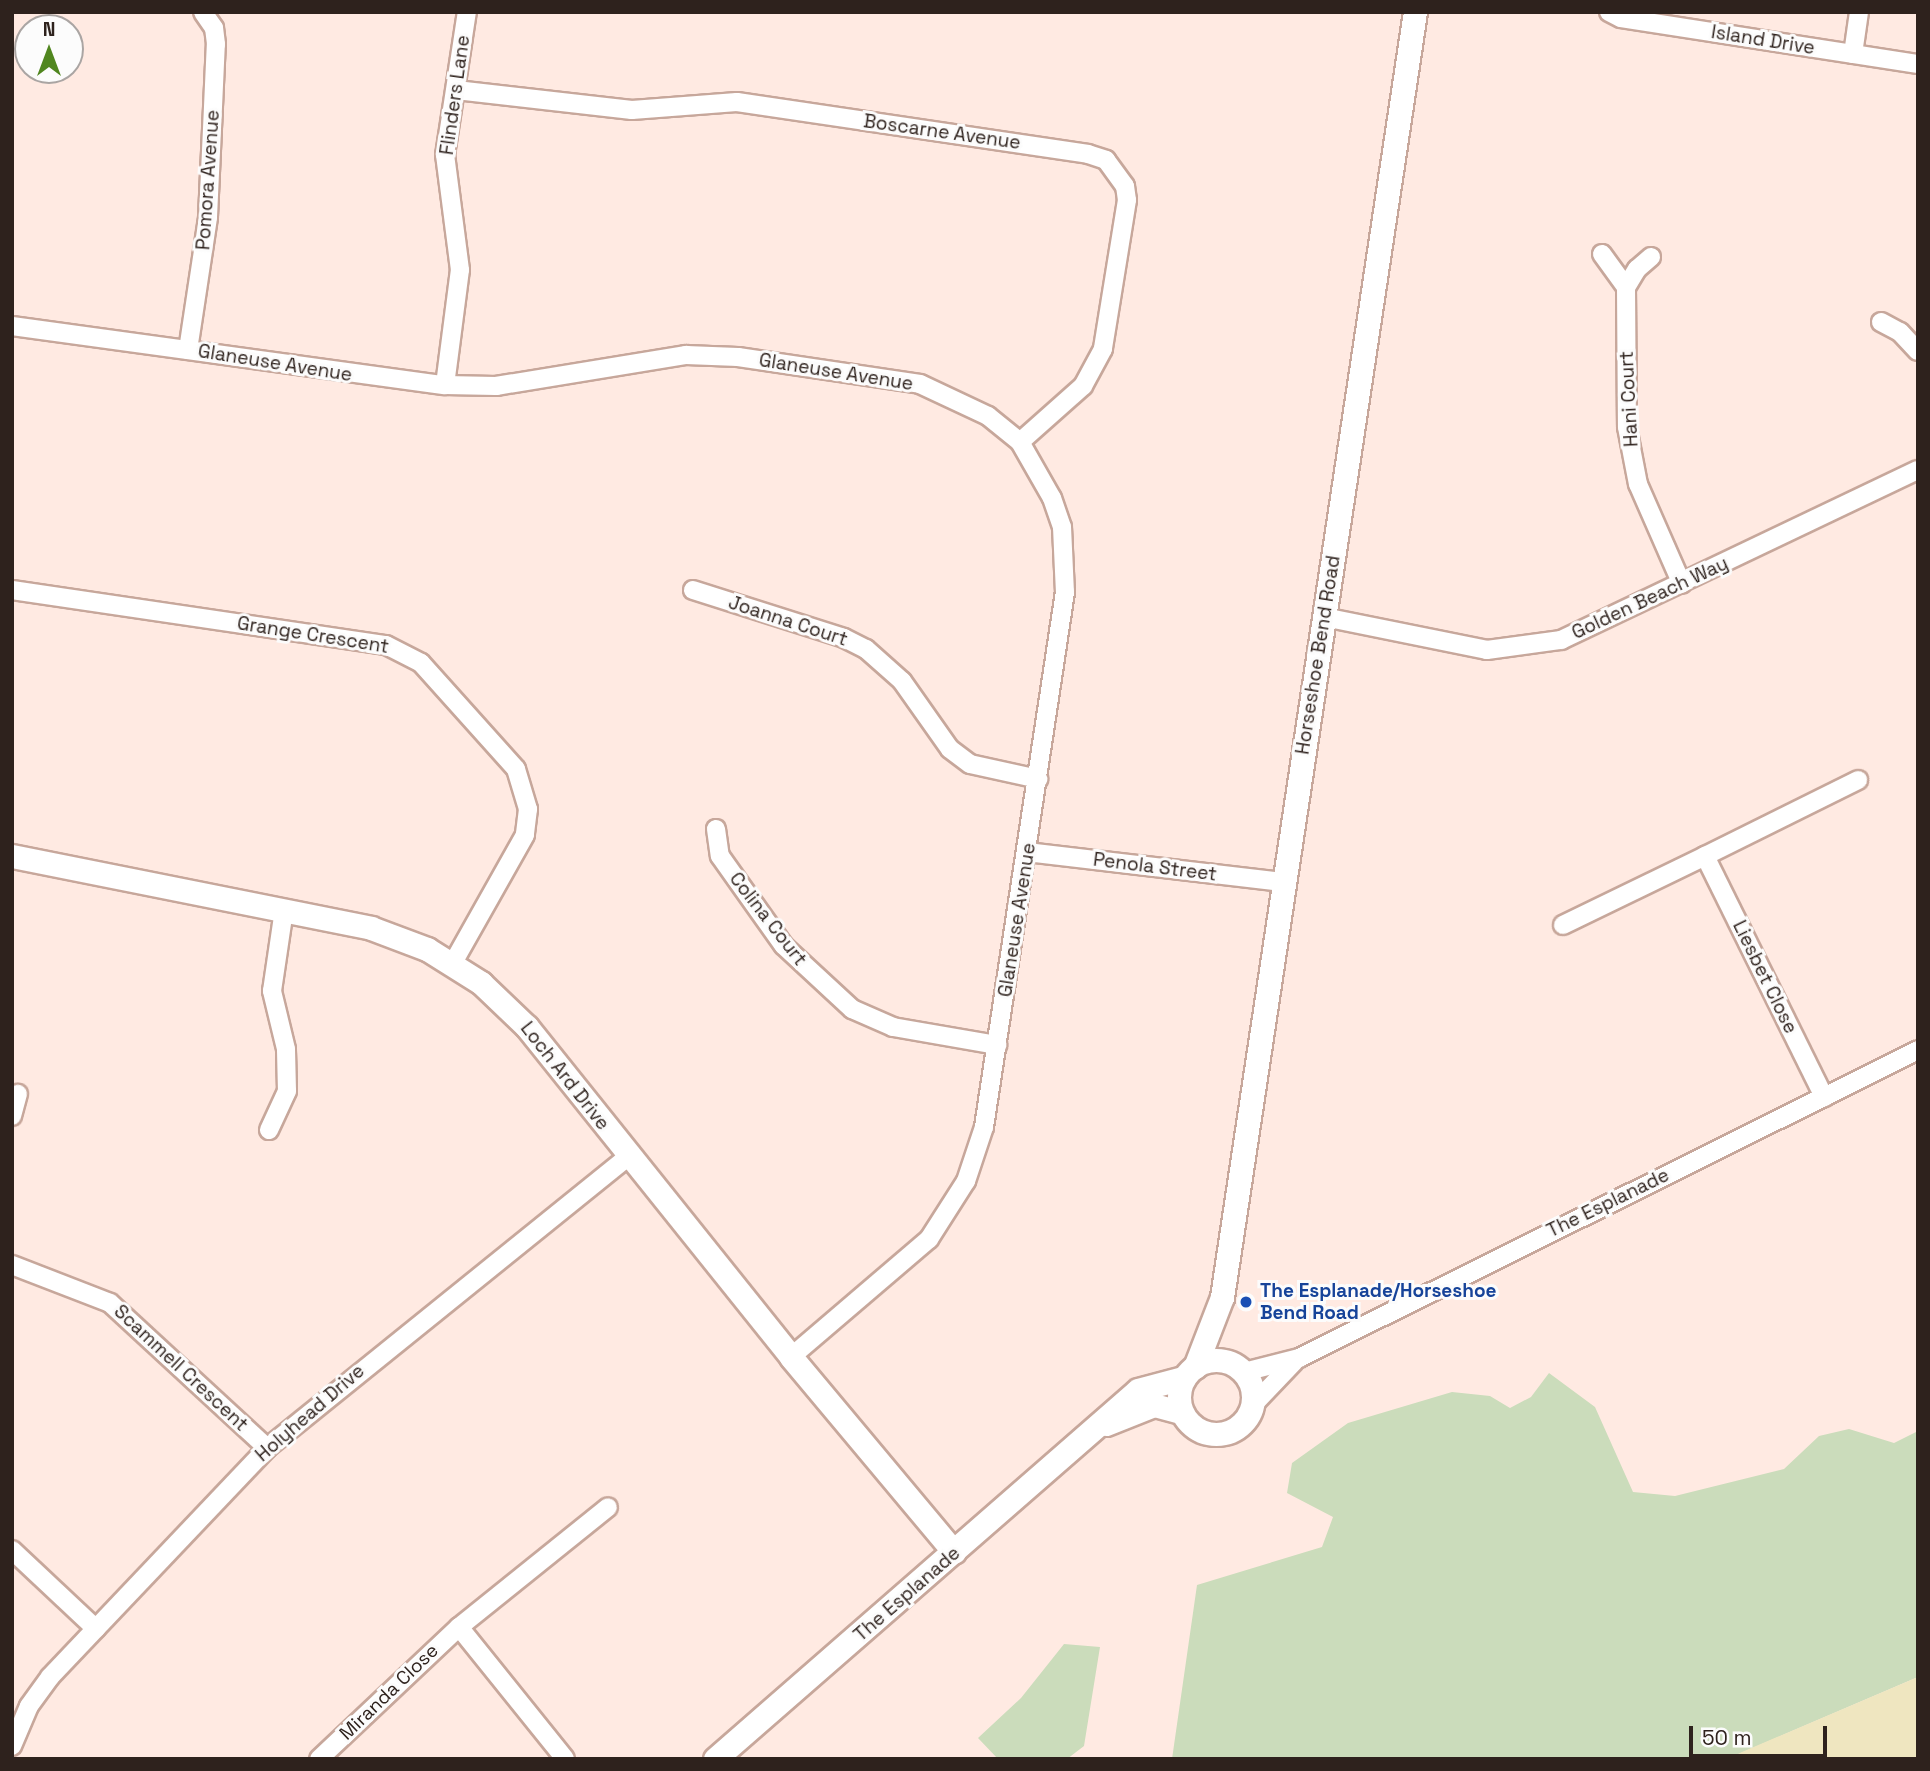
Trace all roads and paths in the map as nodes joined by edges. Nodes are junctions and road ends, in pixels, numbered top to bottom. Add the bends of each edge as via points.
1 (204, 12) edge
2 (467, 12) edge
3 (1415, 12) edge
4 (1609, 12) edge
5 (1858, 12) edge
6 (1853, 54) junction
7 (1918, 64) edge
8 (456, 90) junction
9 (1602, 254) dead end
10 (1651, 257) dead end
11 (1626, 287) junction
12 (1881, 322) dead end
13 (12, 326) edge
14 (188, 350) junction
15 (1918, 351) edge
16 (445, 385) junction
17 (1020, 442) junction
18 (1918, 470) edge
19 (1682, 584) junction
20 (12, 590) edge
21 (693, 590) dead end
22 (1324, 617) junction
23 (1038, 779) junction
24 (1858, 780) dead end
25 (716, 829) dead end
26 (1027, 852) junction
27 (12, 856) edge
28 (1705, 856) junction
29 (1282, 882) junction
30 (284, 910) junction
31 (1563, 925) dead end
32 (453, 963) junction
33 (997, 1045) junction
34 (1918, 1050) edge
35 (18, 1094) dead end
36 (1824, 1097) junction
37 (12, 1116) edge
38 (270, 1129) dead end
39 (628, 1157) junction
40 (12, 1265) edge
41 (1222, 1297) junction
42 (791, 1357) junction
43 (1299, 1358) junction
44 (1236, 1367) junction
45 (1189, 1372) junction
46 (1252, 1406) junction
47 (1180, 1412) junction
48 (1098, 1427) junction
49 (267, 1448) junction
50 (608, 1507) dead end
51 (12, 1550) edge
52 (954, 1552) junction
53 (459, 1627) junction
54 (96, 1629) junction
55 (12, 1746) edge
56 (319, 1759) edge
57 (565, 1759) edge
58 (715, 1759) edge

1 - 14 street, Pomora Avenue via 214,28 216,57 208,217
2 - 8 street, Flinders Lane
3 - 22 street, Horseshoe Bend Road
4 - 6 street, Island Drive via 1621,18
5 - 6 street
6 - 7 street, Island Drive
8 - 16 street, Flinders Lane via 445,176 460,270
8 - 17 street, Boscarne Avenue via 632,110 737,102 1106,160 1125,186 1126,200 1103,349 1083,386
9 - 11 street
10 - 11 street
11 - 19 street, Hani Court via 1631,457 1647,510
12 - 15 street via 1900,332
13 - 14 street, Glaneuse Avenue
14 - 16 street, Glaneuse Avenue
16 - 17 street, Glaneuse Avenue via 496,386 686,355 738,357 920,384 988,416
17 - 23 street, Glaneuse Avenue via 1052,498 1066,559
18 - 19 street, Golden Beach Way
19 - 22 street, Golden Beach Way via 1585,631 1510,649 1487,650
20 - 32 street, Grange Crescent via 386,645 421,663 516,769 528,809 525,835
21 - 23 street, Joanna Court via 866,649 902,681 950,749 970,764
22 - 29 street, Horseshoe Bend Road
23 - 26 street, Glaneuse Avenue
24 - 28 street
25 - 33 street, Colina Court via 720,856 784,946 852,1009 893,1027
26 - 29 street, Penola Street
26 - 33 street, Glaneuse Avenue
27 - 30 street, Loch Ard Drive
28 - 31 street
28 - 36 street, Liesbet Close
29 - 41 street, Horseshoe Bend Road
30 - 32 street, Loch Ard Drive via 371,928
30 - 38 street via 272,991 286,1049 287,1091
32 - 39 street, Loch Ard Drive via 504,1001
33 - 42 street, Glaneuse Avenue via 979,1147 950,1210 906,1262
34 - 36 street, The Esplanade
35 - 37 street
36 - 43 street, The Esplanade
39 - 42 street, Loch Ard Drive
39 - 49 street, Holyhead Drive
40 - 49 street, Scammell Crescent via 110,1303
41 - 44 street, Horseshoe Bend Road
41 - 45 street, Horseshoe Bend Road
42 - 52 street, Loch Ard Drive
43 - 44 street, The Esplanade
43 - 46 street, The Esplanade
44 - 45 street
44 - 46 street via 1252,1391
45 - 47 street
45 - 48 street, The Esplanade via 1138,1390
46 - 47 street via 1243,1423 1221,1434 1196,1429
47 - 48 street, The Esplanade via 1172,1406 1154,1405
48 - 52 street, The Esplanade
49 - 54 street, Holyhead Drive
50 - 53 street, Miranda Close
51 - 54 street
52 - 58 street, The Esplanade
53 - 56 street, Miranda Close
53 - 57 street
54 - 55 street, Holyhead Drive via 40,1690

